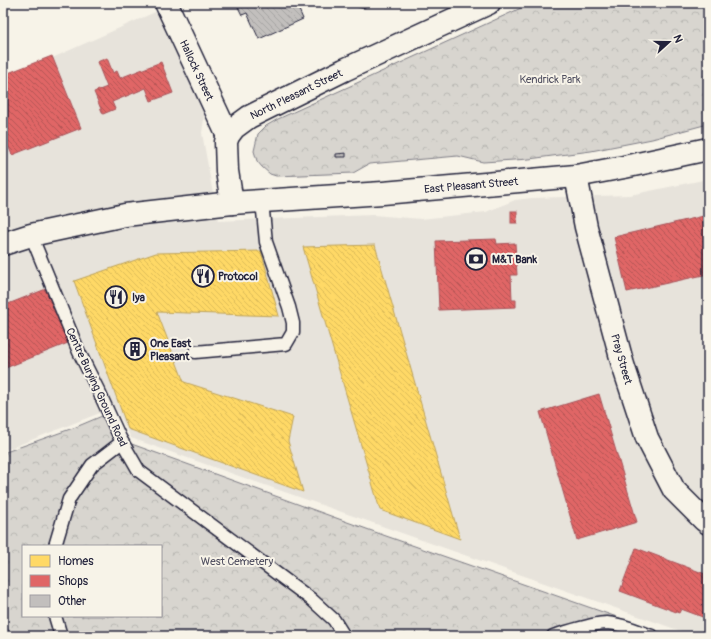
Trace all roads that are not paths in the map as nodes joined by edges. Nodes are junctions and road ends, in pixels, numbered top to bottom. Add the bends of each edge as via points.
1 (166, 3) edge
2 (489, 3) edge
3 (228, 136) junction
4 (708, 149) edge
5 (576, 176) junction
6 (262, 200) junction
7 (232, 203) junction
8 (31, 235) junction
9 (3, 244) edge
10 (194, 352) dead end
11 (122, 442) junction
12 (708, 523) edge
13 (55, 545) edge
14 (55, 617) edge
15 (61, 636) edge
16 (344, 636) edge
17 (553, 636) edge
18 (652, 636) edge

1 - 3 street, Hallock Street
2 - 3 street, North Pleasant Street via 249,117
3 - 7 street via 227,162
4 - 5 street, East Pleasant Street
5 - 6 street, East Pleasant Street via 383,193
5 - 12 street, Pray Street via 586,227 623,365 647,438 674,490
6 - 7 street, East Pleasant Street
6 - 10 lane via 266,242 289,307 293,332 286,344
7 - 8 street via 125,214
8 - 9 street
8 - 11 lane, Centre Burying Ground Road via 79,352
11 - 13 lane via 92,465 69,499
11 - 16 lane, Centre Burying Ground Road via 139,471 311,599 334,620
14 - 15 lane
17 - 18 lane via 607,623

